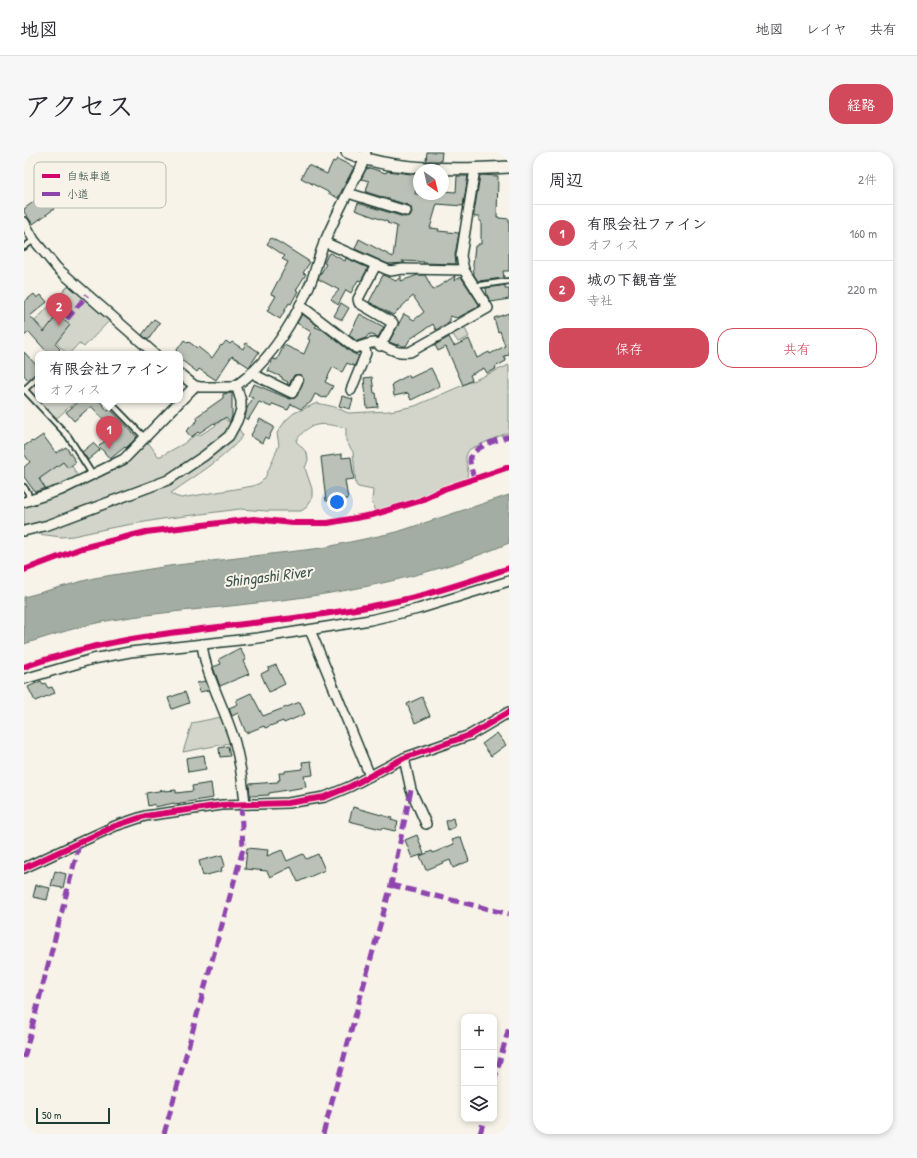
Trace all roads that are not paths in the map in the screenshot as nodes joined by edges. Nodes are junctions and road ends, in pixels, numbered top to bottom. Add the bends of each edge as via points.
1 (347, 152) edge
2 (365, 154) edge
3 (509, 167) edge
4 (474, 169) junction
5 (348, 193) junction
6 (406, 211) dead end
7 (24, 222) edge
8 (34, 240) junction
9 (324, 242) junction
10 (24, 247) edge
11 (376, 265) junction
12 (464, 270) junction
13 (509, 281) edge
14 (474, 286) junction
15 (300, 305) junction
16 (364, 346) junction
17 (380, 346) junction
18 (152, 351) edge
19 (253, 372) junction
20 (183, 376) edge
21 (35, 380) edge
22 (298, 380) dead end
23 (236, 385) junction
24 (195, 386) junction
25 (24, 390) edge
26 (351, 390) dead end
27 (183, 398) edge
28 (35, 402) edge
29 (36, 403) edge
30 (111, 403) edge
31 (178, 403) edge
32 (144, 437) junction
33 (92, 474) junction
34 (24, 487) edge
35 (27, 501) edge
36 (24, 531) edge
37 (509, 581) edge
38 (310, 630) junction
39 (202, 644) junction
40 (24, 679) edge
41 (509, 712) edge
42 (404, 758) junction
43 (370, 776) junction
44 (245, 803) junction
45 (426, 824) dead end
46 (24, 868) edge

1 - 2 street
2 - 4 street via 406,166
2 - 5 street
3 - 4 street
4 - 12 street via 461,256
5 - 6 street
5 - 9 street
7 - 8 street
8 - 10 lane
8 - 18 street via 57,268
9 - 11 street
9 - 15 street
11 - 12 street via 390,271
11 - 17 street via 358,299 359,303 393,323
12 - 14 street
13 - 14 lane
14 - 17 street via 488,308 410,352 402,353
15 - 16 street via 356,348
15 - 19 street via 274,348
16 - 17 street via 374,343
16 - 26 street via 366,353
19 - 22 street via 292,393
19 - 23 street
20 - 24 street
21 - 25 lane
23 - 24 street
23 - 36 street via 241,401 237,421 229,436 204,456 168,480 48,525
24 - 27 street
25 - 28 lane
29 - 33 lane via 68,436
30 - 32 lane
31 - 32 street
32 - 33 street via 124,459
33 - 35 street via 61,490
34 - 35 lane via 28,493
37 - 38 street via 418,609
38 - 39 street
38 - 43 street
39 - 40 street via 87,661
39 - 44 street via 217,697 235,743
41 - 42 street via 470,735
42 - 43 street
42 - 45 street via 411,790
43 - 44 street via 324,797 288,803
44 - 46 street via 145,816 115,826

